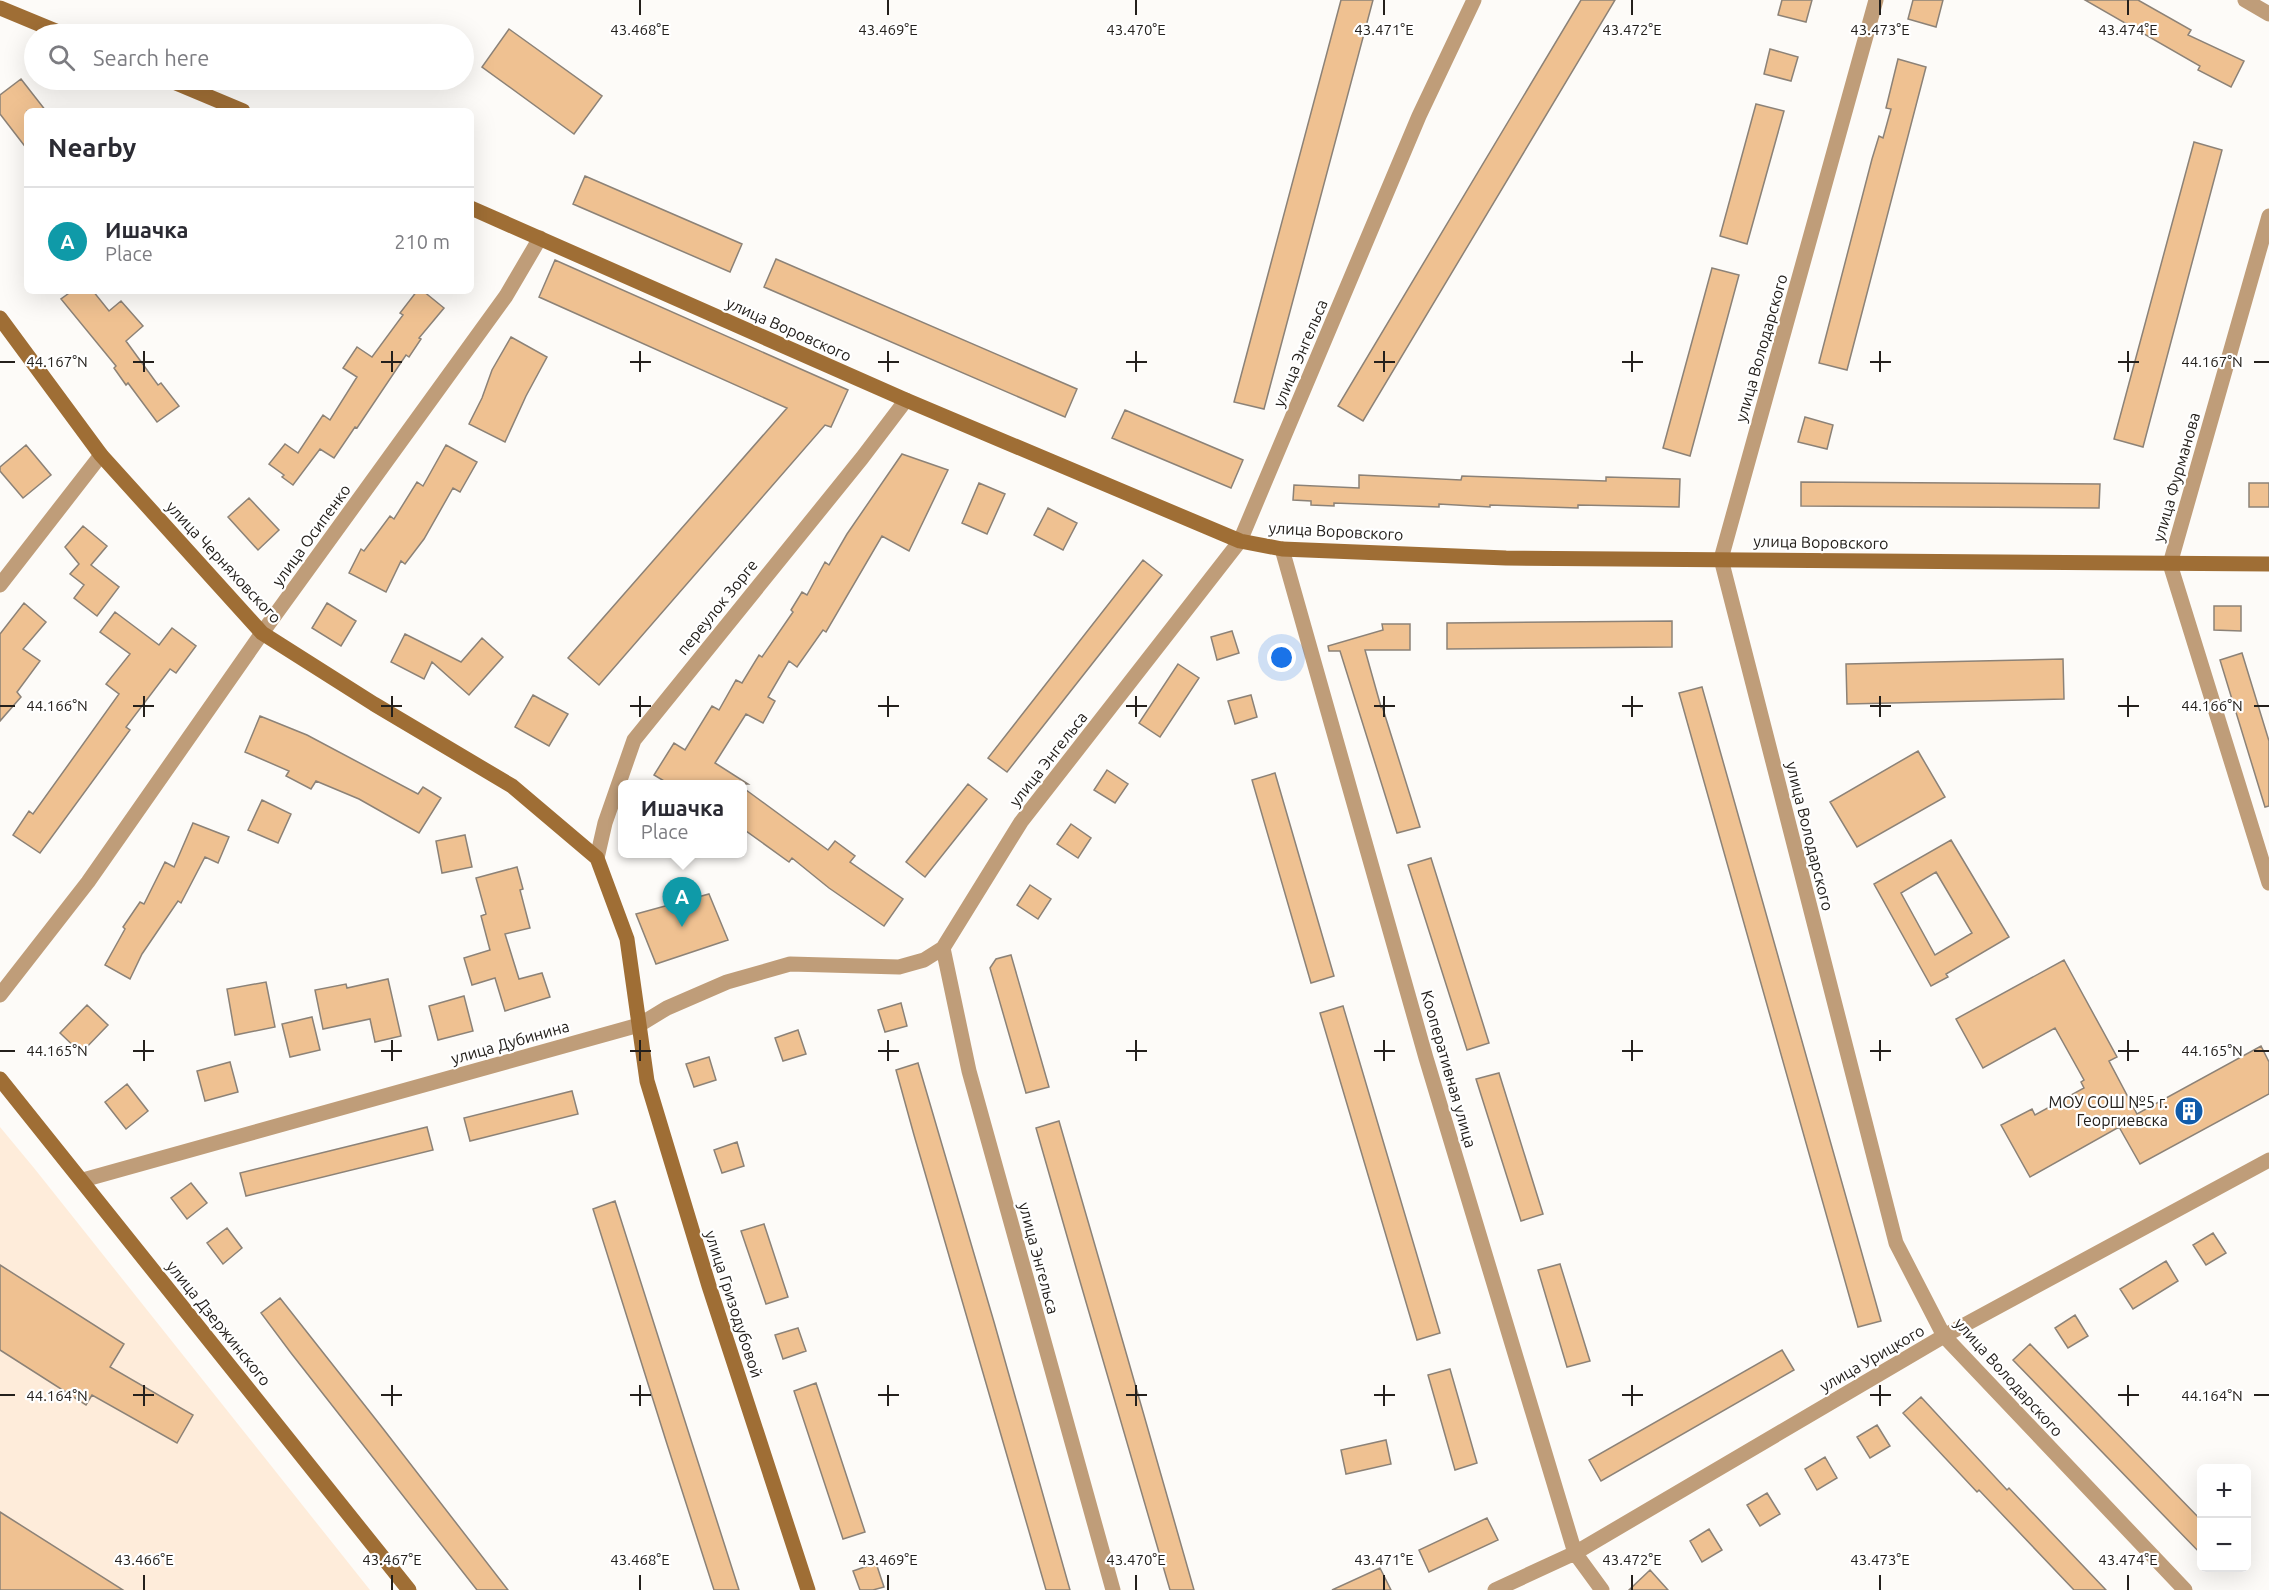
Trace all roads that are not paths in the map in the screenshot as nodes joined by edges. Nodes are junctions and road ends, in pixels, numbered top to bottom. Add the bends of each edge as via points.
1 (1474, 0) edge
2 (1876, 0) edge
3 (2245, 0) edge
4 (0, 8) edge
5 (2269, 14) edge
6 (39, 24) edge
7 (193, 90) edge
8 (236, 108) edge
9 (474, 209) edge
10 (2269, 216) edge
11 (540, 237) junction
12 (0, 318) edge
13 (906, 400) junction
14 (101, 455) junction
15 (1240, 541) junction
16 (1282, 549) junction
17 (1721, 559) junction
18 (2170, 564) junction
19 (2269, 564) edge
20 (0, 585) edge
21 (262, 633) junction
22 (620, 780) edge
23 (618, 786) edge
24 (597, 858) junction
25 (2269, 884) edge
26 (943, 948) junction
27 (0, 995) edge
28 (639, 1025) junction
29 (0, 1078) edge
30 (2269, 1161) edge
31 (83, 1180) junction
32 (1944, 1336) junction
33 (1575, 1553) junction
34 (409, 1590) edge
35 (808, 1590) edge
36 (1113, 1590) edge
37 (1495, 1590) edge
38 (1602, 1590) edge
39 (2185, 1590) edge

1 - 15 street, улица Энгельса via 1419,116
2 - 17 street, улица Володарского
3 - 5 street
4 - 6 street
7 - 8 street
9 - 11 street, улица Воровского
10 - 18 street, улица Фурманова
11 - 13 street, улица Воровского
11 - 21 street, улица Осипенко via 506,296
12 - 14 street, улица Черняховского
13 - 15 street, улица Воровского
13 - 22 street, переулок Зорге via 634,740
14 - 20 street
14 - 21 street, улица Черняховского
15 - 16 street, улица Воровского
15 - 26 street, улица Энгельса via 1021,822
16 - 17 street, улица Воровского via 1506,558
16 - 33 street, Кооперативная улица via 1426,1058
17 - 18 street, улица Воровского
17 - 32 street, улица Володарского via 1896,1243
18 - 19 street, улица Воровского
18 - 25 street, улица Фурманова
21 - 24 street, улица Черняховского via 512,786
21 - 27 street, улица Осипенко via 88,882
23 - 24 street, переулок Зорге
24 - 28 street, улица Черняховского via 627,939
26 - 28 street, улица Дубинина via 924,960 899,967 790,964 727,982
26 - 36 street, улица Энгельса via 969,1071
28 - 31 street, улица Дубинина
28 - 35 street, улица Гризодубовой via 651,1093 708,1286
29 - 31 street, улица Дзержинского
30 - 32 street, улица Урицкого
31 - 34 street, улица Дзержинского
32 - 33 street, улица Урицкого
32 - 39 street, улица Володарского
33 - 37 street, улица Урицкого
33 - 38 street, Кооперативная улица

